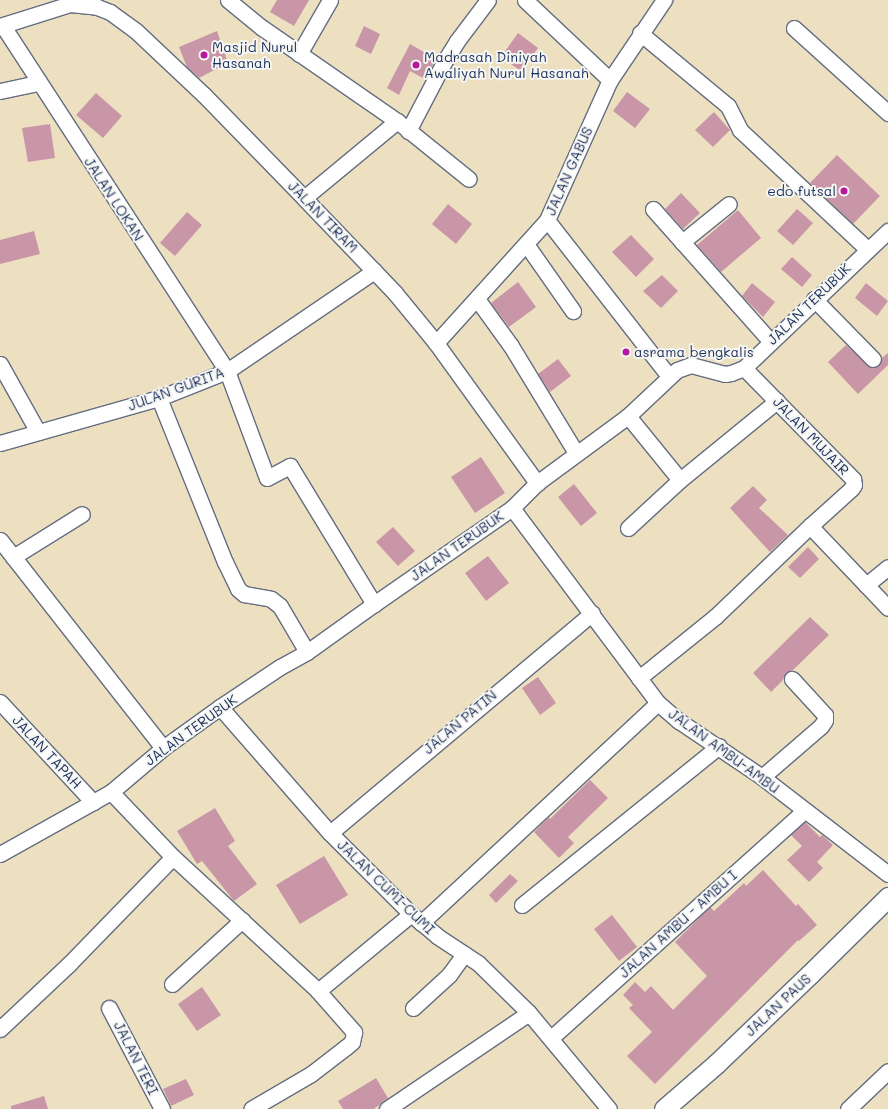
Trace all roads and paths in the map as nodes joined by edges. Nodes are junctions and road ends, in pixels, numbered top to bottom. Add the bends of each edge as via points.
1 (228, 0) edge
2 (330, 0) edge
3 (488, 0) edge
4 (525, 0) edge
5 (664, 0) edge
6 (70, 2) edge
7 (100, 4) edge
8 (1, 26) edge
9 (794, 28) dead end
10 (640, 33) junction
11 (299, 54) junction
12 (610, 80) junction
13 (38, 83) junction
14 (0, 91) edge
15 (888, 113) edge
16 (402, 126) junction
17 (469, 179) dead end
18 (304, 198) junction
19 (729, 204) dead end
20 (652, 209) dead end
21 (547, 220) junction
22 (888, 230) edge
23 (682, 242) junction
24 (526, 244) junction
25 (867, 249) junction
26 (374, 271) junction
27 (477, 299) junction
28 (814, 299) junction
29 (573, 311) dead end
30 (770, 341) junction
31 (436, 343) junction
32 (873, 359) dead end
33 (0, 364) edge
34 (744, 368) junction
35 (227, 371) junction
36 (669, 376) junction
37 (159, 398) junction
38 (777, 401) junction
39 (628, 416) junction
40 (38, 432) junction
41 (0, 443) edge
42 (576, 453) junction
43 (680, 480) junction
44 (537, 483) junction
45 (512, 508) junction
46 (82, 514) dead end
47 (810, 526) junction
48 (628, 528) dead end
49 (0, 540) edge
50 (13, 557) junction
51 (888, 567) edge
52 (866, 584) junction
53 (374, 604) junction
54 (888, 608) edge
55 (592, 613) junction
56 (307, 652) junction
57 (639, 678) junction
58 (792, 679) dead end
59 (0, 702) edge
60 (658, 703) junction
61 (220, 707) junction
62 (718, 746) junction
63 (163, 748) junction
64 (762, 777) junction
65 (111, 792) junction
66 (93, 802) junction
67 (805, 810) junction
68 (330, 833) junction
69 (0, 854) edge
70 (173, 857) junction
71 (888, 874) edge
72 (888, 897) edge
73 (522, 905) dead end
74 (416, 918) junction
75 (242, 920) junction
76 (464, 954) junction
77 (172, 984) dead end
78 (318, 992) junction
79 (109, 1008) dead end
80 (414, 1008) dead end
81 (529, 1013) junction
82 (0, 1029) edge
83 (551, 1038) junction
84 (888, 1071) edge
85 (162, 1109) edge
86 (251, 1109) edge
87 (387, 1109) edge
88 (609, 1109) edge
89 (664, 1109) edge
90 (848, 1109) edge

1 - 11 street
2 - 11 street
3 - 16 street
4 - 12 street
5 - 10 street, JALAN GABUS
6 - 7 street, JALAN TIRAM
6 - 8 street
7 - 18 street, JALAN TIRAM via 136,31 204,95
8 - 13 street, JALAN LOKAN
9 - 15 street
10 - 12 street, JALAN GABUS
10 - 25 street via 728,106 740,130
11 - 16 street
12 - 21 street, JALAN GABUS
13 - 14 street
13 - 35 street, JALAN LOKAN
16 - 17 street
16 - 18 street
18 - 26 street, JALAN TIRAM
19 - 23 street
20 - 23 street
21 - 24 street, JALAN GABUS
21 - 36 street
22 - 25 street, JALAN TERUBUK
23 - 30 street
24 - 27 street, JALAN GABUS
24 - 29 street
25 - 28 street, JALAN TERUBUK
26 - 31 street, JALAN TIRAM
26 - 35 street, JULAN GURITA
27 - 31 street, JALAN GABUS
27 - 42 street via 503,334
28 - 30 street, JALAN TERUBUK
28 - 32 street
30 - 34 street, JALAN TERUBUK
31 - 44 street, JALAN TIRAM
33 - 40 street
34 - 36 street, JALAN TERUBUK via 724,374 691,365
34 - 38 street, JALAN MUJAIR
35 - 37 street, JULAN GURITA
35 - 53 street, JALAN LOKAN via 267,478 290,466
36 - 39 street, JALAN TERUBUK
37 - 40 street, JULAN GURITA
37 - 56 street via 238,589 244,594 271,599 280,606
38 - 43 street
38 - 47 street, JALAN MUJAIR via 854,482 851,489
39 - 42 street, JALAN TERUBUK
39 - 43 street
40 - 41 street, JULAN GURITA
42 - 44 street, JALAN TERUBUK
43 - 48 street
44 - 45 street, JALAN TERUBUK
45 - 53 street, JALAN TERUBUK
45 - 55 street, JALAN AMBU-AMBU
46 - 50 street
47 - 52 street
47 - 57 street via 716,616
49 - 50 street
50 - 63 street
51 - 52 street
52 - 54 street
53 - 56 street, JALAN TERUBUK
55 - 57 street, JALAN AMBU-AMBU
55 - 68 street, JALAN PATIN
56 - 61 street, JALAN TERUBUK
57 - 60 street, JALAN AMBU-AMBU
58 - 64 street via 825,715 825,720
59 - 66 street, JALAN TAPAH
60 - 62 street, JALAN AMBU-AMBU
60 - 74 street
61 - 63 street, JALAN TERUBUK
61 - 68 street, JALAN CUMI-CUMI
62 - 64 street, JALAN AMBU-AMBU
62 - 73 street
63 - 65 street, JALAN TERUBUK
64 - 67 street, JALAN AMBU-AMBU
65 - 66 street, JALAN TERUBUK
65 - 70 street
66 - 69 street, JALAN TERUBUK
67 - 71 street, JALAN AMBU-AMBU
67 - 83 street, JALAN AMBU - AMBU I
68 - 74 street, JALAN CUMI-CUMI
70 - 75 street
70 - 82 street via 69,964
72 - 89 main road, JALAN PAUS via 799,985
74 - 76 street, JALAN CUMI-CUMI
74 - 78 street
75 - 77 street
75 - 78 street
76 - 80 street via 449,975
76 - 81 street, JALAN CUMI-CUMI via 478,963
78 - 86 street via 352,1027 352,1042 311,1074
79 - 85 street, JALAN TERI
81 - 83 street, JALAN CUMI-CUMI
81 - 87 street
83 - 88 street, JALAN CUMI-CUMI
84 - 90 street

